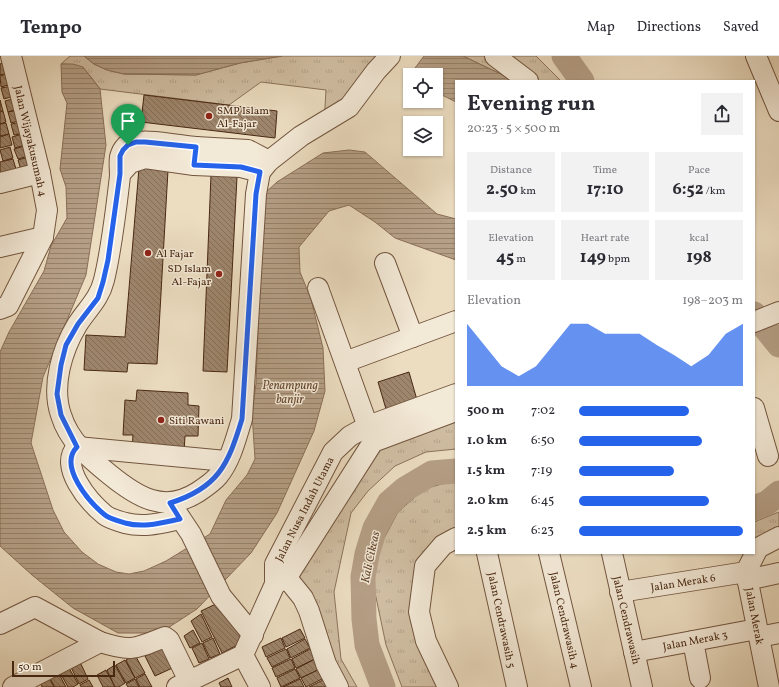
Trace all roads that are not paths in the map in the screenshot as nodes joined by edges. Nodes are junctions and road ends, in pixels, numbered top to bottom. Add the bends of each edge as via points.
1 (11, 56) edge
2 (390, 56) edge
3 (495, 56) edge
4 (761, 57) edge
5 (0, 58) edge
6 (527, 80) edge
7 (779, 111) edge
8 (264, 166) junction
9 (40, 174) junction
10 (0, 183) edge
11 (43, 237) junction
12 (0, 247) edge
13 (385, 263) dead end
14 (318, 288) dead end
15 (0, 309) edge
16 (779, 312) edge
17 (455, 321) edge
18 (755, 322) edge
19 (413, 337) junction
20 (345, 362) junction
21 (455, 394) edge
22 (455, 411) edge
23 (755, 412) edge
24 (370, 434) junction
25 (77, 447) junction
26 (768, 456) dead end
27 (226, 461) junction
28 (180, 519) junction
29 (779, 537) edge
30 (455, 539) edge
31 (487, 554) edge
32 (549, 554) edge
33 (612, 554) edge
34 (779, 573) edge
35 (279, 575) junction
36 (747, 576) junction
37 (620, 592) junction
38 (0, 624) edge
39 (758, 633) junction
40 (779, 633) edge
41 (253, 635) junction
42 (693, 641) junction
43 (100, 642) junction
44 (634, 652) junction
45 (243, 655) junction
46 (700, 678) dead end
47 (183, 684) edge
48 (13, 687) edge
49 (260, 687) edge
50 (338, 687) edge
51 (448, 687) edge
52 (516, 687) edge
53 (581, 687) edge
54 (642, 687) edge
55 (769, 687) edge

1 - 5 street
1 - 9 street, Jalan Wijayakusumah 4
2 - 8 street via 349,107 301,136
3 - 6 street
4 - 7 street
8 - 25 street via 241,167 195,156 145,158 130,163 120,174 103,282 98,298 66,345 61,365 57,394 61,415
8 - 27 street via 256,194 242,419
9 - 10 street
9 - 11 street, Jalan Wijayakusumah 4 via 47,210
11 - 12 street
11 - 15 street, Jalan Wijayakusumah 4 via 8,306
13 - 19 street
14 - 20 street
16 - 18 street
17 - 19 street
19 - 20 street
20 - 24 street
21 - 24 street, Jalan Nusa Indah Utama
22 - 24 street, Jalan Nusa Indah Utama
23 - 26 street
24 - 35 street, Jalan Nusa Indah Utama
24 - 35 street, Jalan Nusa Indah Utama via 350,436 333,452
25 - 27 street
25 - 28 street via 127,488
25 - 28 street via 72,452 69,465 80,487 107,516 144,526
27 - 28 street via 217,477 190,497
28 - 41 street via 221,596
29 - 36 street, Jalan Merak via 758,548
30 - 51 street via 443,545 425,566 419,612 426,641
31 - 52 street, Jalan Cendrawasih 5
32 - 53 street, Jalan Cendrawasih 4
33 - 37 street, Jalan Cendrawasih
34 - 36 street, Jalan Merak 6
35 - 41 street, Jalan Nusa Indah Utama
35 - 50 street via 303,598 326,664
36 - 37 street, Jalan Merak 6
36 - 39 street, Jalan Merak
37 - 44 street, Jalan Cendrawasih
38 - 43 street via 35,607
39 - 40 street, Jalan Merak 3
39 - 42 street, Jalan Merak 3
39 - 55 street, Jalan Merak
41 - 45 street, Jalan Nusa Indah Utama
42 - 44 street, Jalan Merak 3
42 - 46 street
43 - 47 street via 121,649 132,649 167,638
43 - 48 street
44 - 54 street, Jalan Cendrawasih
45 - 47 street
45 - 49 street

